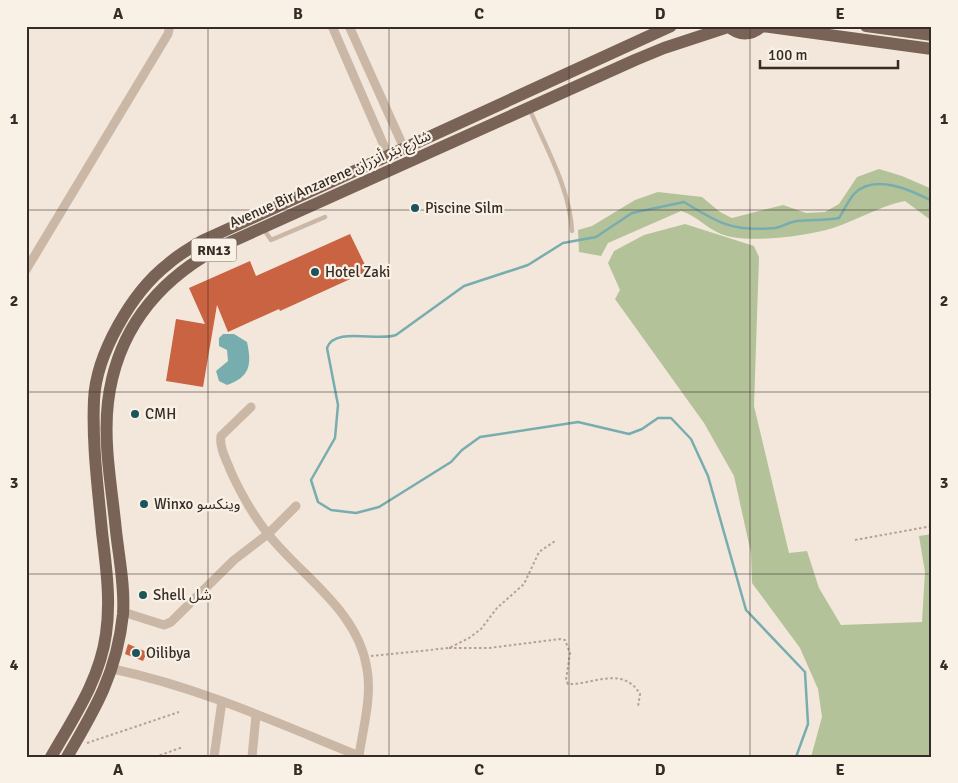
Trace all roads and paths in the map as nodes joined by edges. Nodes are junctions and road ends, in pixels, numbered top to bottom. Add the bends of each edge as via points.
1 (178, 26) edge
2 (332, 26) edge
3 (349, 26) edge
4 (671, 26) edge
5 (762, 26) edge
6 (868, 26) edge
7 (728, 27) edge
8 (169, 30) edge
9 (932, 35) edge
10 (932, 48) edge
11 (529, 108) junction
12 (404, 148) junction
13 (388, 155) junction
14 (410, 161) junction
15 (394, 168) junction
16 (325, 216) dead end
17 (263, 227) junction
18 (572, 231) dead end
19 (26, 270) edge
20 (250, 407) dead end
21 (296, 506) dead end
22 (932, 526) edge
23 (268, 534) junction
24 (855, 540) dead end
25 (555, 541) dead end
26 (123, 612) junction
27 (449, 648) junction
28 (364, 657) junction
29 (113, 668) junction
30 (222, 701) junction
31 (638, 707) dead end
32 (179, 712) dead end
33 (256, 715) junction
34 (183, 747) dead end
35 (70, 752) edge
36 (51, 757) edge
37 (155, 757) edge
38 (214, 757) edge
39 (252, 757) edge

1 - 8 street
2 - 13 street
3 - 12 street
4 - 12 main road, Avenue Bir Anzarene شارع بئر أنزران / RN13
5 - 7 main road, RN13 via 745,34
5 - 10 main road, RN13
6 - 9 main road
7 - 11 main road, Avenue Bir Anzarene شارع بئر أنزران / RN13 via 664,48
8 - 19 street
11 - 14 main road, Avenue Bir Anzarene شارع بئر أنزران / RN13
11 - 18 lane via 566,196
12 - 13 main road, Avenue Bir Anzarene شارع بئر أنزران / RN13
12 - 14 main road
13 - 15 main road
13 - 36 main road, Avenue Bir Anzarene شارع بئر أنزران / RN13 via 187,250 157,273 122,320 104,358 94,398 94,447 107,582 106,633 95,679
14 - 15 main road, Avenue Bir Anzarene شارع بئر أنزران / RN13
15 - 17 main road, Avenue Bir Anzarene شارع بئر أنزران / RN13
16 - 17 lane via 271,240
17 - 26 main road, Avenue Bir Anzarene شارع بئر أنزران / RN13 via 206,254 177,274 149,302 120,355 108,402 107,422
20 - 23 street via 224,432 220,441 238,488
21 - 23 street
22 - 24 path
23 - 26 street via 239,554 176,619 167,624
23 - 28 street via 349,623
25 - 27 path via 542,549 524,584 481,629
26 - 29 main road, Avenue Bir Anzarene شارع بئر أنزران / RN13
27 - 28 path
27 - 31 path via 490,648 565,640 569,648 568,684 604,678 629,682 640,694
28 - 33 street via 367,698 358,756
29 - 30 street via 160,679
29 - 35 main road, Avenue Bir Anzarene شارع بئر أنزران / RN13 via 108,684
30 - 33 street
30 - 38 street
32 - 35 path
33 - 39 street
34 - 37 path

